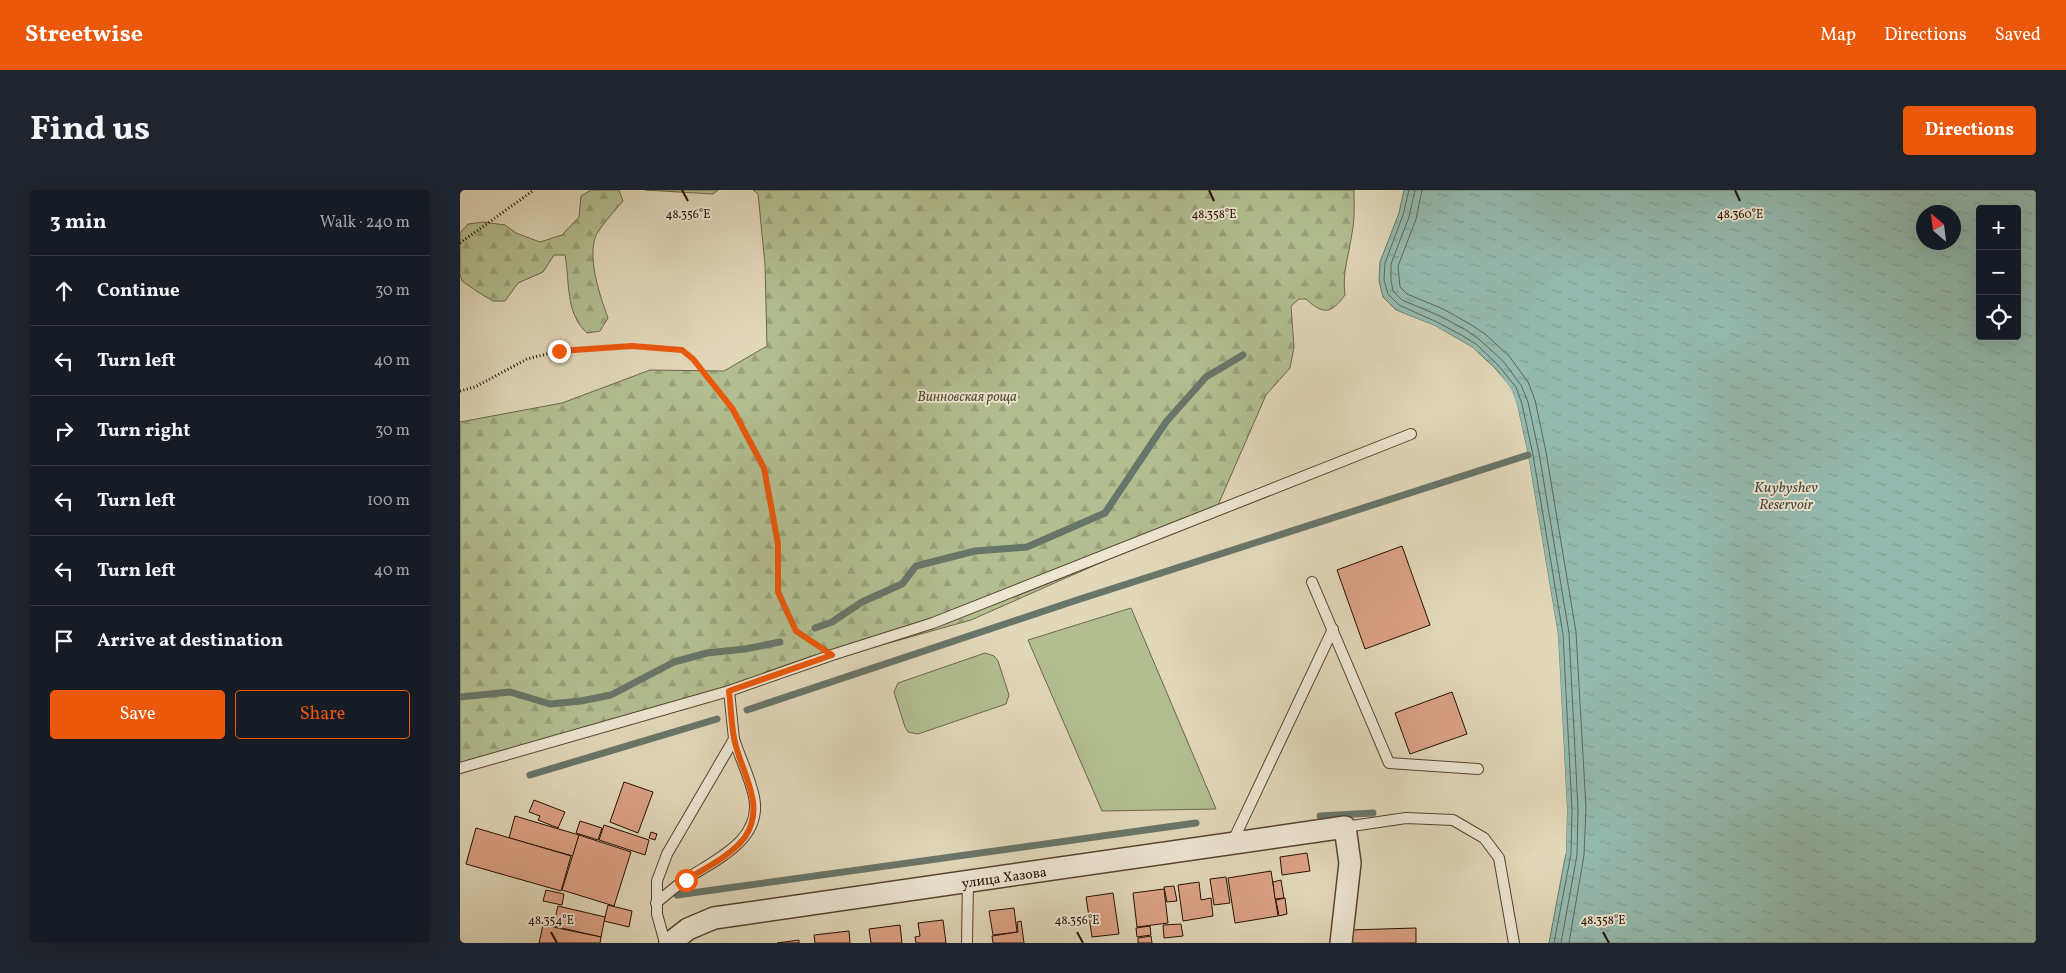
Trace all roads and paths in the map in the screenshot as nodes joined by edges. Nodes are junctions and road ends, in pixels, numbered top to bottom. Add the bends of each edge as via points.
1 (534, 190) edge
2 (460, 243) edge
3 (460, 391) edge
4 (1412, 434) dead end
5 (1312, 582) dead end
6 (1333, 629) junction
7 (832, 655) junction
8 (729, 691) junction
9 (734, 738) junction
10 (460, 768) edge
11 (1478, 769) dead end
12 (1345, 827) junction
13 (1232, 843) junction
14 (968, 882) junction
15 (656, 903) junction
16 (665, 943) edge
17 (670, 943) edge
18 (967, 943) edge
19 (1341, 943) edge
20 (1514, 943) edge

1 - 2 path
3 - 7 path via 475,387 527,359 559,351 632,346 682,350 732,408 764,468 778,544 778,592 796,631
4 - 7 lane via 933,623
5 - 6 lane
6 - 11 lane via 1389,763
6 - 13 lane
7 - 8 lane
8 - 9 lane
8 - 10 lane
9 - 15 lane via 667,854 657,882
9 - 15 lane via 754,798 753,820 744,838 723,857
12 - 13 street, улица Хазова
12 - 19 street via 1350,863
12 - 20 lane via 1406,818 1453,820 1484,838 1499,858
13 - 14 street, улица Хазова
14 - 17 street, улица Хазова via 714,918 688,929
14 - 18 lane
15 - 16 lane

